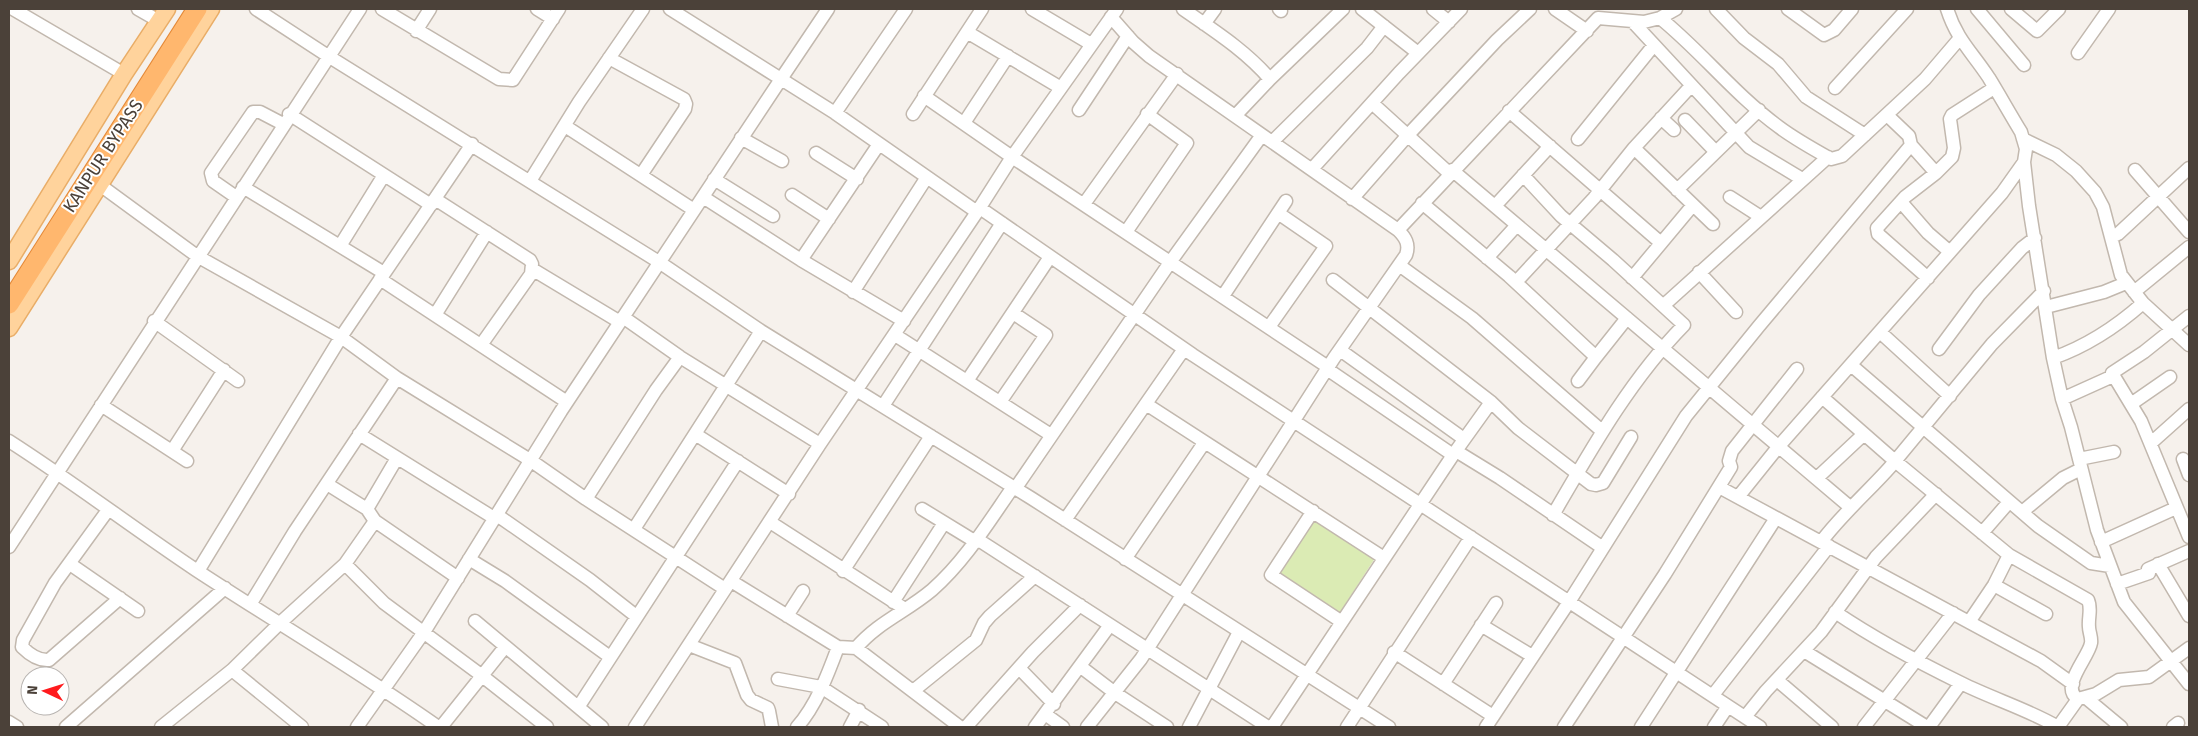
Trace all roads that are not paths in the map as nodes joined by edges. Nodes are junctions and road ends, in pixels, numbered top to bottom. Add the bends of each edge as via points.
1 (13, 9) edge
2 (138, 9) edge
3 (182, 9) edge
4 (197, 9) edge
5 (211, 9) edge
6 (256, 9) edge
7 (360, 9) edge
8 (382, 9) edge
9 (430, 9) edge
10 (537, 9) edge
11 (643, 9) edge
12 (670, 9) edge
13 (828, 9) edge
14 (906, 9) edge
15 (982, 9) edge
16 (1032, 9) edge
17 (1183, 9) edge
18 (1215, 9) edge
19 (1343, 9) edge
20 (1362, 9) edge
21 (1433, 9) edge
22 (1461, 9) edge
23 (1530, 9) edge
24 (1555, 9) edge
25 (1615, 9) edge
26 (1676, 9) edge
27 (1716, 9) edge
28 (1788, 9) edge
29 (1852, 9) edge
30 (1907, 9) edge
31 (1947, 9) edge
32 (1977, 9) edge
33 (2011, 9) edge
34 (2059, 9) edge
35 (2108, 9) edge
36 (1114, 13) edge
37 (556, 14) edge
38 (163, 15) edge
39 (9, 18) edge
40 (1660, 18) junction
41 (1630, 21) junction
42 (1449, 22) junction
43 (1204, 24) junction
44 (1384, 26) junction
45 (416, 31) junction
46 (1587, 31) junction
47 (967, 32) junction
48 (1128, 36) junction
49 (1960, 38) junction
50 (1091, 44) junction
51 (1654, 45) junction
52 (2078, 52) dead end
53 (1418, 53) junction
54 (328, 56) junction
55 (1008, 56) junction
56 (609, 58) junction
57 (2024, 65) dead end
58 (124, 74) junction
59 (1177, 74) junction
60 (1270, 78) junction
61 (780, 79) junction
62 (1691, 86) junction
63 (1061, 88) junction
64 (1835, 88) dead end
65 (1994, 88) junction
66 (924, 96) junction
67 (1372, 103) junction
68 (1079, 110) dead end
69 (1759, 110) junction
70 (1509, 111) junction
71 (836, 113) junction
72 (913, 114) dead end
73 (1147, 114) junction
74 (1887, 115) junction
75 (1235, 116) junction
76 (1661, 118) junction
77 (286, 119) junction
78 (1685, 120) dead end
79 (964, 123) junction
80 (565, 126) junction
81 (1674, 130) dead end
82 (1734, 133) junction
83 (1408, 135) junction
84 (1865, 135) junction
85 (741, 138) junction
86 (1268, 138) junction
87 (1578, 139) dead end
88 (2023, 139) junction
89 (472, 144) junction
90 (879, 144) junction
91 (1911, 145) junction
92 (1550, 146) junction
93 (1634, 148) junction
94 (1715, 151) junction
95 (816, 153) dead end
96 (1012, 157) junction
97 (1828, 157) junction
98 (782, 162) dead end
99 (2024, 162) junction
100 (2189, 168) edge
101 (1312, 169) junction
102 (2135, 170) dead end
103 (1451, 172) junction
104 (1936, 173) junction
105 (384, 175) junction
106 (641, 175) junction
107 (1523, 175) junction
108 (927, 177) junction
109 (857, 178) junction
110 (714, 179) junction
111 (1802, 180) junction
112 (530, 181) junction
113 (100, 185) junction
114 (1601, 189) junction
115 (1677, 190) junction
116 (240, 192) junction
117 (792, 195) dead end
118 (702, 197) junction
119 (1730, 197) dead end
120 (2159, 197) junction
121 (1352, 199) junction
122 (1286, 201) dead end
123 (433, 202) junction
124 (1422, 202) junction
125 (1901, 202) junction
126 (1084, 204) junction
127 (1694, 205) junction
128 (1495, 206) junction
129 (694, 210) junction
130 (978, 210) junction
131 (1278, 214) junction
132 (773, 216) dead end
133 (1761, 217) junction
134 (829, 219) junction
135 (1002, 224) junction
136 (1569, 224) junction
137 (1713, 224) dead end
138 (1518, 225) junction
139 (1398, 230) junction
140 (487, 232) junction
141 (1126, 232) junction
142 (2189, 232) edge
143 (2112, 237) junction
144 (2035, 238) junction
145 (1661, 243) junction
146 (340, 246) junction
147 (2189, 247) edge
148 (1545, 249) junction
149 (1950, 252) junction
150 (197, 256) junction
151 (1050, 257) junction
152 (1487, 258) junction
153 (801, 260) junction
154 (1171, 261) junction
155 (9, 262) edge
156 (659, 262) junction
157 (1399, 265) junction
158 (532, 269) junction
159 (1699, 272) junction
160 (382, 276) junction
161 (1632, 278) junction
162 (1928, 278) junction
163 (1333, 280) dead end
164 (9, 281) edge
165 (1516, 282) junction
166 (2130, 288) junction
167 (2044, 291) junction
168 (854, 292) junction
169 (1223, 296) junction
170 (2143, 303) junction
171 (9, 304) edge
172 (1664, 305) junction
173 (2046, 307) junction
174 (1370, 308) junction
175 (1736, 312) dead end
176 (1013, 313) junction
177 (435, 315) junction
178 (1134, 315) junction
179 (2189, 316) edge
180 (1626, 318) junction
181 (621, 319) junction
182 (154, 321) junction
183 (904, 321) junction
184 (1269, 327) junction
185 (9, 328) edge
186 (2173, 330) junction
187 (761, 331) junction
188 (1880, 332) junction
189 (895, 335) junction
190 (341, 338) junction
191 (481, 345) junction
192 (2189, 345) edge
193 (1662, 347) junction
194 (1184, 349) junction
195 (1939, 349) dead end
196 (920, 350) junction
197 (1340, 350) junction
198 (680, 357) junction
199 (1596, 357) junction
200 (2053, 358) junction
201 (1851, 365) junction
202 (1328, 368) junction
203 (1797, 369) dead end
204 (224, 370) junction
205 (2112, 373) junction
206 (398, 378) junction
207 (2170, 378) dead end
208 (967, 380) junction
209 (238, 381) dead end
210 (1578, 381) dead end
211 (727, 385) junction
212 (1708, 386) junction
213 (858, 390) junction
214 (1950, 396) junction
215 (1822, 397) junction
216 (2062, 399) junction
217 (567, 402) junction
218 (1000, 402) junction
219 (1491, 402) junction
220 (1146, 404) junction
221 (2131, 404) junction
222 (101, 405) junction
223 (884, 406) junction
224 (2189, 409) edge
225 (1295, 422) junction
226 (1754, 424) junction
227 (1924, 426) junction
228 (1602, 431) junction
229 (359, 434) junction
230 (696, 434) junction
231 (1864, 434) junction
232 (1051, 435) junction
233 (931, 436) junction
234 (1632, 437) dead end
235 (1464, 438) junction
236 (9, 441) edge
237 (1204, 443) junction
238 (2151, 443) junction
239 (820, 444) junction
240 (1779, 446) junction
241 (172, 451) junction
242 (2114, 452) dead end
243 (1454, 453) junction
244 (397, 458) junction
245 (2184, 459) dead end
246 (530, 460) junction
247 (187, 461) dead end
248 (738, 461) junction
249 (1895, 461) junction
250 (2080, 464) junction
251 (58, 472) junction
252 (1578, 473) junction
253 (2189, 475) edge
254 (1260, 476) junction
255 (1817, 478) junction
256 (327, 484) junction
257 (1719, 487) junction
258 (1014, 488) junction
259 (789, 494) junction
260 (1936, 494) junction
261 (1738, 497) junction
262 (586, 499) junction
263 (2009, 502) junction
264 (1420, 504) junction
265 (1850, 507) junction
266 (2176, 508) junction
267 (367, 509) junction
268 (922, 509) dead end
269 (108, 510) junction
270 (1314, 511) junction
271 (2022, 512) junction
272 (1553, 515) junction
273 (496, 516) junction
274 (1776, 518) junction
275 (1065, 520) junction
276 (375, 521) junction
277 (770, 522) junction
278 (944, 523) junction
279 (634, 529) junction
280 (1982, 533) junction
281 (1471, 537) junction
282 (2189, 538) edge
283 (977, 541) junction
284 (2101, 542) junction
285 (1825, 544) junction
286 (9, 546) edge
287 (1603, 548) junction
288 (2189, 551) edge
289 (2009, 555) junction
290 (676, 556) junction
291 (468, 558) junction
292 (1384, 558) junction
293 (1125, 559) junction
294 (70, 564) junction
295 (345, 564) junction
296 (2110, 566) junction
297 (1868, 567) junction
298 (2152, 569) junction
299 (198, 571) junction
300 (843, 571) junction
301 (1035, 576) junction
302 (458, 578) junction
303 (2117, 584) junction
304 (728, 585) junction
305 (1994, 585) junction
306 (225, 588) junction
307 (804, 591) dead end
308 (1182, 596) junction
309 (120, 598) junction
310 (893, 602) junction
311 (1569, 602) junction
312 (251, 603) junction
313 (1496, 603) dead end
314 (1080, 605) junction
315 (905, 609) junction
316 (138, 611) dead end
317 (1835, 612) junction
318 (1953, 613) junction
319 (2046, 614) dead end
320 (636, 616) junction
321 (787, 616) junction
322 (2189, 616) edge
323 (475, 621) dead end
324 (1342, 622) junction
325 (1970, 622) junction
326 (280, 623) junction
327 (1110, 625) junction
328 (1481, 625) junction
329 (424, 632) junction
330 (1239, 632) junction
331 (1623, 637) junction
332 (688, 645) junction
333 (505, 647) junction
334 (838, 647) junction
335 (856, 648) junction
336 (1148, 648) junction
337 (2189, 648) edge
338 (1804, 651) junction
339 (1394, 652) junction
340 (1532, 656) junction
341 (610, 657) junction
342 (1916, 660) junction
343 (2172, 662) junction
344 (1081, 667) junction
345 (1019, 668) junction
346 (232, 670) junction
347 (1678, 672) junction
348 (481, 675) junction
349 (1308, 675) junction
350 (778, 679) dead end
351 (1777, 680) junction
352 (1961, 683) junction
353 (1443, 684) junction
354 (2072, 684) junction
355 (2189, 684) edge
356 (821, 687) junction
357 (384, 689) junction
358 (1210, 689) junction
359 (913, 691) junction
360 (1115, 693) junction
361 (1713, 695) junction
362 (2082, 698) junction
363 (1884, 701) junction
364 (1054, 704) junction
365 (579, 706) junction
366 (1728, 706) junction
367 (1358, 707) junction
368 (858, 710) junction
369 (1045, 714) junction
370 (1493, 716) junction
371 (1745, 717) junction
372 (9, 722) edge
373 (801, 725) edge
374 (638, 726) edge
375 (1931, 726) edge
376 (17, 727) edge
377 (66, 727) edge
378 (161, 727) edge
379 (302, 727) edge
380 (357, 727) edge
381 (440, 727) edge
382 (546, 727) edge
383 (602, 727) edge
384 (772, 727) edge
385 (850, 727) edge
386 (882, 727) edge
387 (960, 727) edge
388 (966, 727) edge
389 (1035, 727) edge
390 (1063, 727) edge
391 (1088, 727) edge
392 (1168, 727) edge
393 (1189, 727) edge
394 (1268, 727) edge
395 (1272, 727) edge
396 (1346, 727) edge
397 (1390, 727) edge
398 (1486, 727) edge
399 (1564, 727) edge
400 (1641, 727) edge
401 (1714, 727) edge
402 (1760, 727) edge
403 (1832, 727) edge
404 (1864, 727) edge
405 (2058, 727) edge
406 (2121, 727) edge

1 - 39 street
1 - 58 street
2 - 38 street
3 - 164 highway, KANPUR BYPASS
4 - 171 highway, KANPUR BYPASS
5 - 113 main road
6 - 54 street
7 - 54 street
8 - 45 street
9 - 45 street
10 - 37 street
11 - 56 street
12 - 61 street
13 - 61 street
14 - 71 street
15 - 47 street
16 - 50 street
17 - 43 street
18 - 43 street
19 - 60 street
20 - 44 street
21 - 42 street
22 - 42 street
23 - 83 street
24 - 46 street
25 - 41 street
26 - 40 street
27 - 84 street via 1744,38 1778,64 1806,97
28 - 29 street via 1824,35 1834,30
30 - 64 street
31 - 49 street
32 - 57 street
33 - 34 street via 2037,31
35 - 52 street
36 - 48 street
36 - 50 street
37 - 45 street via 513,80 506,81
38 - 58 main road
40 - 41 street
40 - 69 street
41 - 46 street via 1601,17
41 - 51 street
42 - 53 street
43 - 60 street
44 - 53 street
44 - 86 street via 1367,48
46 - 70 street
47 - 55 street
47 - 66 street
48 - 59 street
48 - 68 street
49 - 65 street
49 - 74 street via 1925,80
50 - 63 street
51 - 62 street
51 - 87 street
53 - 67 street
54 - 77 street
54 - 89 street
55 - 63 street
55 - 79 street
56 - 80 street
56 - 106 street via 684,99 686,104
58 - 155 main road
59 - 73 street
59 - 75 street
60 - 75 street
61 - 71 street
61 - 85 street
62 - 76 street
62 - 82 street
63 - 96 street
65 - 88 street
65 - 104 street via 1952,115 1953,152
66 - 72 street
66 - 79 street
67 - 83 street
67 - 101 street
69 - 82 street
69 - 97 street via 1778,127
70 - 92 street
70 - 103 street
71 - 90 street
73 - 126 street
73 - 141 street via 1186,143
74 - 84 street
74 - 91 street via 1909,136
75 - 86 street
76 - 81 street
76 - 93 street
77 - 105 street
77 - 116 street
77 - 116 street via 253,112 211,173 213,181
78 - 94 street
79 - 96 street
80 - 106 street
80 - 112 street
82 - 94 street
82 - 111 street via 1749,147
83 - 103 street
83 - 121 street
84 - 97 street via 1837,159
85 - 98 street
85 - 110 street
86 - 101 street
86 - 154 street
88 - 99 street via 2026,149
88 - 143 street via 2056,155 2076,170 2095,192
89 - 112 street
89 - 123 street
90 - 108 street
90 - 109 street
91 - 104 street
91 - 212 street
92 - 107 street
92 - 114 street
93 - 114 street
93 - 115 street
94 - 115 street
95 - 109 street
96 - 126 street
96 - 130 street
97 - 111 street
99 - 144 street
99 - 149 street via 2002,193
100 - 120 street
101 - 121 street
102 - 120 street
103 - 124 street
103 - 128 street
104 - 125 street
105 - 123 street
105 - 146 street
106 - 129 street
107 - 128 street
107 - 136 street
108 - 130 street
108 - 168 street
109 - 134 street
110 - 118 street
110 - 132 street
111 - 133 street
112 - 156 street
113 - 150 street
113 - 185 main road
114 - 136 street
114 - 145 street
115 - 127 street
116 - 146 street
116 - 150 street
117 - 134 street
118 - 129 street
118 - 153 street
119 - 133 street
120 - 142 street
120 - 143 street
121 - 139 street
122 - 131 street
123 - 140 street
123 - 160 street
124 - 139 street
124 - 152 street
125 - 149 street via 1928,234
125 - 162 street via 1879,224 1877,232
126 - 141 street
127 - 137 street
127 - 145 street
128 - 138 street
129 - 156 street
130 - 135 street
130 - 183 street
131 - 169 street
131 - 184 street via 1326,246
133 - 159 street
134 - 153 street
135 - 151 street
135 - 196 street
136 - 148 street
136 - 161 street
138 - 148 street
138 - 152 street
139 - 157 street via 1408,244
140 - 158 street via 530,260
140 - 177 street
141 - 154 street
143 - 166 street via 2121,275
144 - 167 street
144 - 195 street via 2029,240 1979,295
145 - 161 street
146 - 160 street
147 - 166 street
148 - 165 street
148 - 180 street
149 - 162 street
150 - 182 street
150 - 190 street
151 - 176 street
151 - 178 street
152 - 165 street
153 - 168 street
154 - 169 street
154 - 178 street
156 - 181 street
156 - 187 street
157 - 174 street
157 - 228 street via 1472,318
158 - 181 street
158 - 191 street
159 - 172 street
159 - 175 street
160 - 177 street
160 - 190 street
161 - 172 street
162 - 188 street
163 - 174 street
165 - 199 street
166 - 170 street
166 - 173 street
167 - 173 street
167 - 214 street via 1992,344
168 - 183 street
169 - 184 street
170 - 186 street
170 - 200 street via 2101,336
172 - 193 street via 1684,325
173 - 200 street
174 - 197 street
174 - 219 street
176 - 208 street
176 - 218 street via 1046,335
177 - 191 street
178 - 194 street
178 - 232 street
179 - 186 street
180 - 193 street
180 - 199 street
181 - 198 street
181 - 217 street
182 - 204 street
182 - 222 street
183 - 189 street
184 - 202 street
186 - 192 street
186 - 205 street
187 - 211 street
187 - 213 street
188 - 201 street
188 - 214 street
189 - 196 street
189 - 213 street
190 - 206 street
190 - 299 street
191 - 217 street
193 - 212 street
193 - 228 street
194 - 220 street
194 - 225 street
196 - 208 street
196 - 223 street
197 - 202 street
197 - 235 street
198 - 211 street
198 - 262 street
199 - 210 street
200 - 216 street
201 - 215 street
201 - 227 street
202 - 225 street
202 - 243 street
203 - 226 street
204 - 209 street
204 - 241 street
205 - 216 street via 2113,376
205 - 221 street
206 - 229 street
206 - 246 street
207 - 221 street
208 - 218 street
211 - 230 street
211 - 239 street
212 - 226 street
212 - 287 street
213 - 223 street
213 - 239 street
214 - 227 street
215 - 231 street
215 - 240 street
216 - 250 street
217 - 246 street
218 - 232 street
219 - 235 street
219 - 252 street via 1518,428
220 - 237 street
220 - 275 street
221 - 238 street
222 - 241 street
222 - 251 street
223 - 233 street
224 - 238 street
225 - 254 street
225 - 264 street
226 - 240 street
226 - 257 street via 1732,451 1728,461 1731,467
227 - 249 street
227 - 263 street
228 - 252 street
229 - 244 street
229 - 256 street
230 - 248 street
230 - 279 street
231 - 249 street
231 - 255 street
232 - 258 street
233 - 258 street
233 - 300 street
234 - 252 street via 1600,485 1592,484
235 - 243 street
236 - 251 street
237 - 254 street
237 - 293 street
238 - 266 street
239 - 259 street
240 - 255 street
240 - 261 street
241 - 247 street
242 - 250 street
243 - 264 street
243 - 272 street via 1500,478
244 - 267 street
244 - 273 street
245 - 253 street
246 - 262 street
246 - 273 street
248 - 259 street
248 - 290 street
249 - 260 street
249 - 265 street
250 - 271 street
250 - 284 street
251 - 269 street
251 - 286 street
252 - 272 street
254 - 270 street
254 - 308 street
255 - 265 street
256 - 267 street
256 - 312 street
257 - 261 street
257 - 331 street
258 - 275 street
258 - 283 street
259 - 277 street
260 - 280 street
260 - 297 street
261 - 274 street
262 - 279 street
263 - 271 street
263 - 280 street
264 - 281 street
264 - 292 street
265 - 285 street
266 - 282 street
266 - 284 street
267 - 276 street
268 - 278 street
269 - 294 street
269 - 299 street
270 - 292 street
270 - 324 street via 1271,575
271 - 296 street via 2091,563
272 - 287 street
273 - 291 street
273 - 320 street via 590,580
274 - 285 street
274 - 347 street
275 - 293 street
276 - 295 street
276 - 302 street
277 - 300 street
277 - 304 street
278 - 283 street
278 - 310 street
279 - 290 street
280 - 289 street
281 - 311 street
281 - 339 street
283 - 301 street
283 - 315 street via 934,588
284 - 296 street
285 - 297 street
285 - 361 street
287 - 311 street
288 - 298 street
289 - 305 street
289 - 354 street via 2088,600 2091,643
290 - 304 street
290 - 320 street
291 - 302 street
291 - 341 street
292 - 324 street
293 - 308 street
294 - 309 street
294 - 309 street via 55,583 23,640 22,647 28,653 49,660
295 - 326 street
295 - 329 street via 384,603
296 - 303 street
297 - 317 street
297 - 318 street
298 - 303 street
298 - 322 street
299 - 306 street
300 - 310 street
301 - 314 street
301 - 359 street via 990,616 976,640
302 - 329 street
303 - 343 street via 2124,602
304 - 321 street
304 - 332 street
305 - 319 street
305 - 325 street
306 - 312 street
306 - 377 street
307 - 321 street
308 - 330 street
308 - 336 street
309 - 316 street
310 - 315 street
311 - 331 street
311 - 340 street
312 - 326 street
313 - 328 street
314 - 327 street
314 - 345 street
315 - 335 street via 878,626
317 - 338 street
317 - 342 street
318 - 325 street
318 - 342 street
320 - 341 street
321 - 334 street
323 - 333 street
324 - 349 street
325 - 354 street via 2041,661
326 - 346 street
326 - 357 street
327 - 336 street
327 - 344 street
328 - 340 street
328 - 353 street
329 - 348 street
329 - 357 street
330 - 349 street
330 - 358 street
331 - 347 street
331 - 399 street
332 - 374 street
332 - 384 street via 735,663 747,695 770,711
333 - 348 street
333 - 365 street
334 - 335 street
334 - 356 street
335 - 359 street
336 - 358 street
336 - 360 street
337 - 343 street
338 - 351 street
338 - 363 street
339 - 353 street
339 - 367 street
340 - 370 street
341 - 365 street
342 - 352 street
342 - 363 street
343 - 355 street
343 - 362 street via 2149,677 2119,680
344 - 360 street
344 - 364 street
345 - 364 street
345 - 388 street
346 - 378 street
346 - 379 street
347 - 361 street
347 - 400 street
348 - 381 street
348 - 382 street
349 - 367 street
349 - 395 street
350 - 356 street
351 - 371 street
351 - 403 street
352 - 375 street
352 - 405 street via 2032,712
353 - 370 street
354 - 362 street via 2072,691
356 - 368 street
356 - 373 street
357 - 380 street
357 - 381 street
358 - 393 street
358 - 394 street
359 - 387 street
360 - 391 street
360 - 392 street
361 - 366 street
362 - 405 street
362 - 406 street
363 - 375 street
363 - 404 street
364 - 369 street
365 - 383 street
366 - 371 street
366 - 401 street
367 - 396 street
367 - 397 street
368 - 385 street
368 - 386 street
369 - 389 street
369 - 390 street
370 - 398 street
371 - 402 street
372 - 376 street

